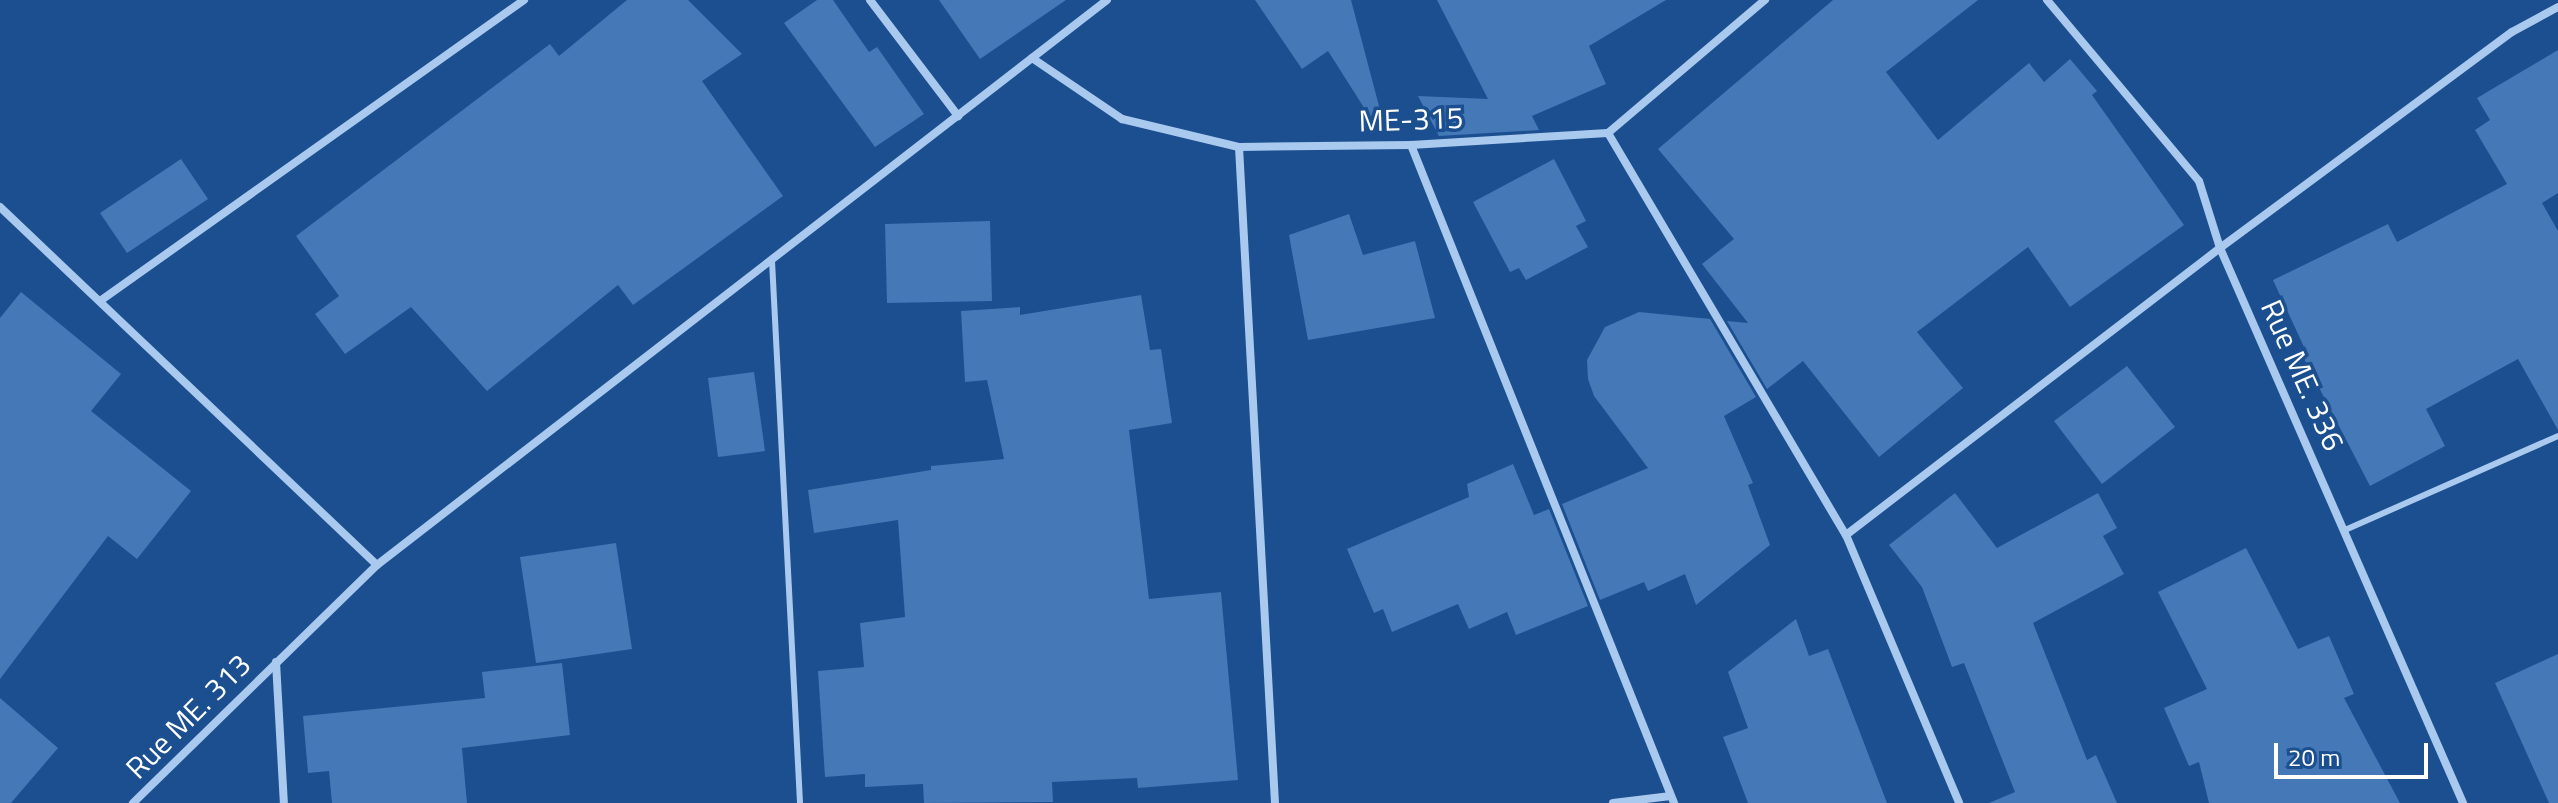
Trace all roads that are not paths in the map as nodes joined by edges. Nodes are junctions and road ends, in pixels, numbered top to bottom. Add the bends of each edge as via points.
1 (524, 0) edge
2 (870, 0) edge
3 (1107, 0) edge
4 (1765, 0) edge
5 (2047, 0) edge
6 (2558, 7) edge
7 (1032, 58) junction
8 (958, 116) junction
9 (1608, 133) junction
10 (1411, 145) junction
11 (1239, 147) junction
12 (0, 207) edge
13 (2220, 248) junction
14 (772, 261) junction
15 (100, 301) junction
16 (2558, 436) edge
17 (2345, 530) junction
18 (1846, 535) junction
19 (377, 565) junction
20 (276, 662) junction
21 (1672, 800) edge
22 (133, 803) edge
23 (284, 803) edge
24 (800, 803) edge
25 (1275, 803) edge
26 (1613, 803) edge
27 (1959, 803) edge
28 (2463, 803) edge

1 - 15 street
2 - 8 street
3 - 7 street, Rue ME. 313
4 - 9 street
5 - 13 street, Rue ME. 336 via 2199,181
6 - 13 street via 2512,32
7 - 8 street, Rue ME. 313
7 - 11 street, ME-315 via 1122,119
8 - 14 street, Rue ME. 313
9 - 10 street, ME-315
9 - 18 street
10 - 11 street, ME-315
10 - 21 street
11 - 25 street
12 - 15 street
13 - 17 street, Rue ME. 336
13 - 18 street
14 - 19 street, Rue ME. 313
14 - 24 lane
15 - 19 street
16 - 17 lane
17 - 28 street, Rue ME. 336
18 - 27 street
19 - 20 street, Rue ME. 313
20 - 22 street, Rue ME. 313
20 - 23 street
21 - 26 street

